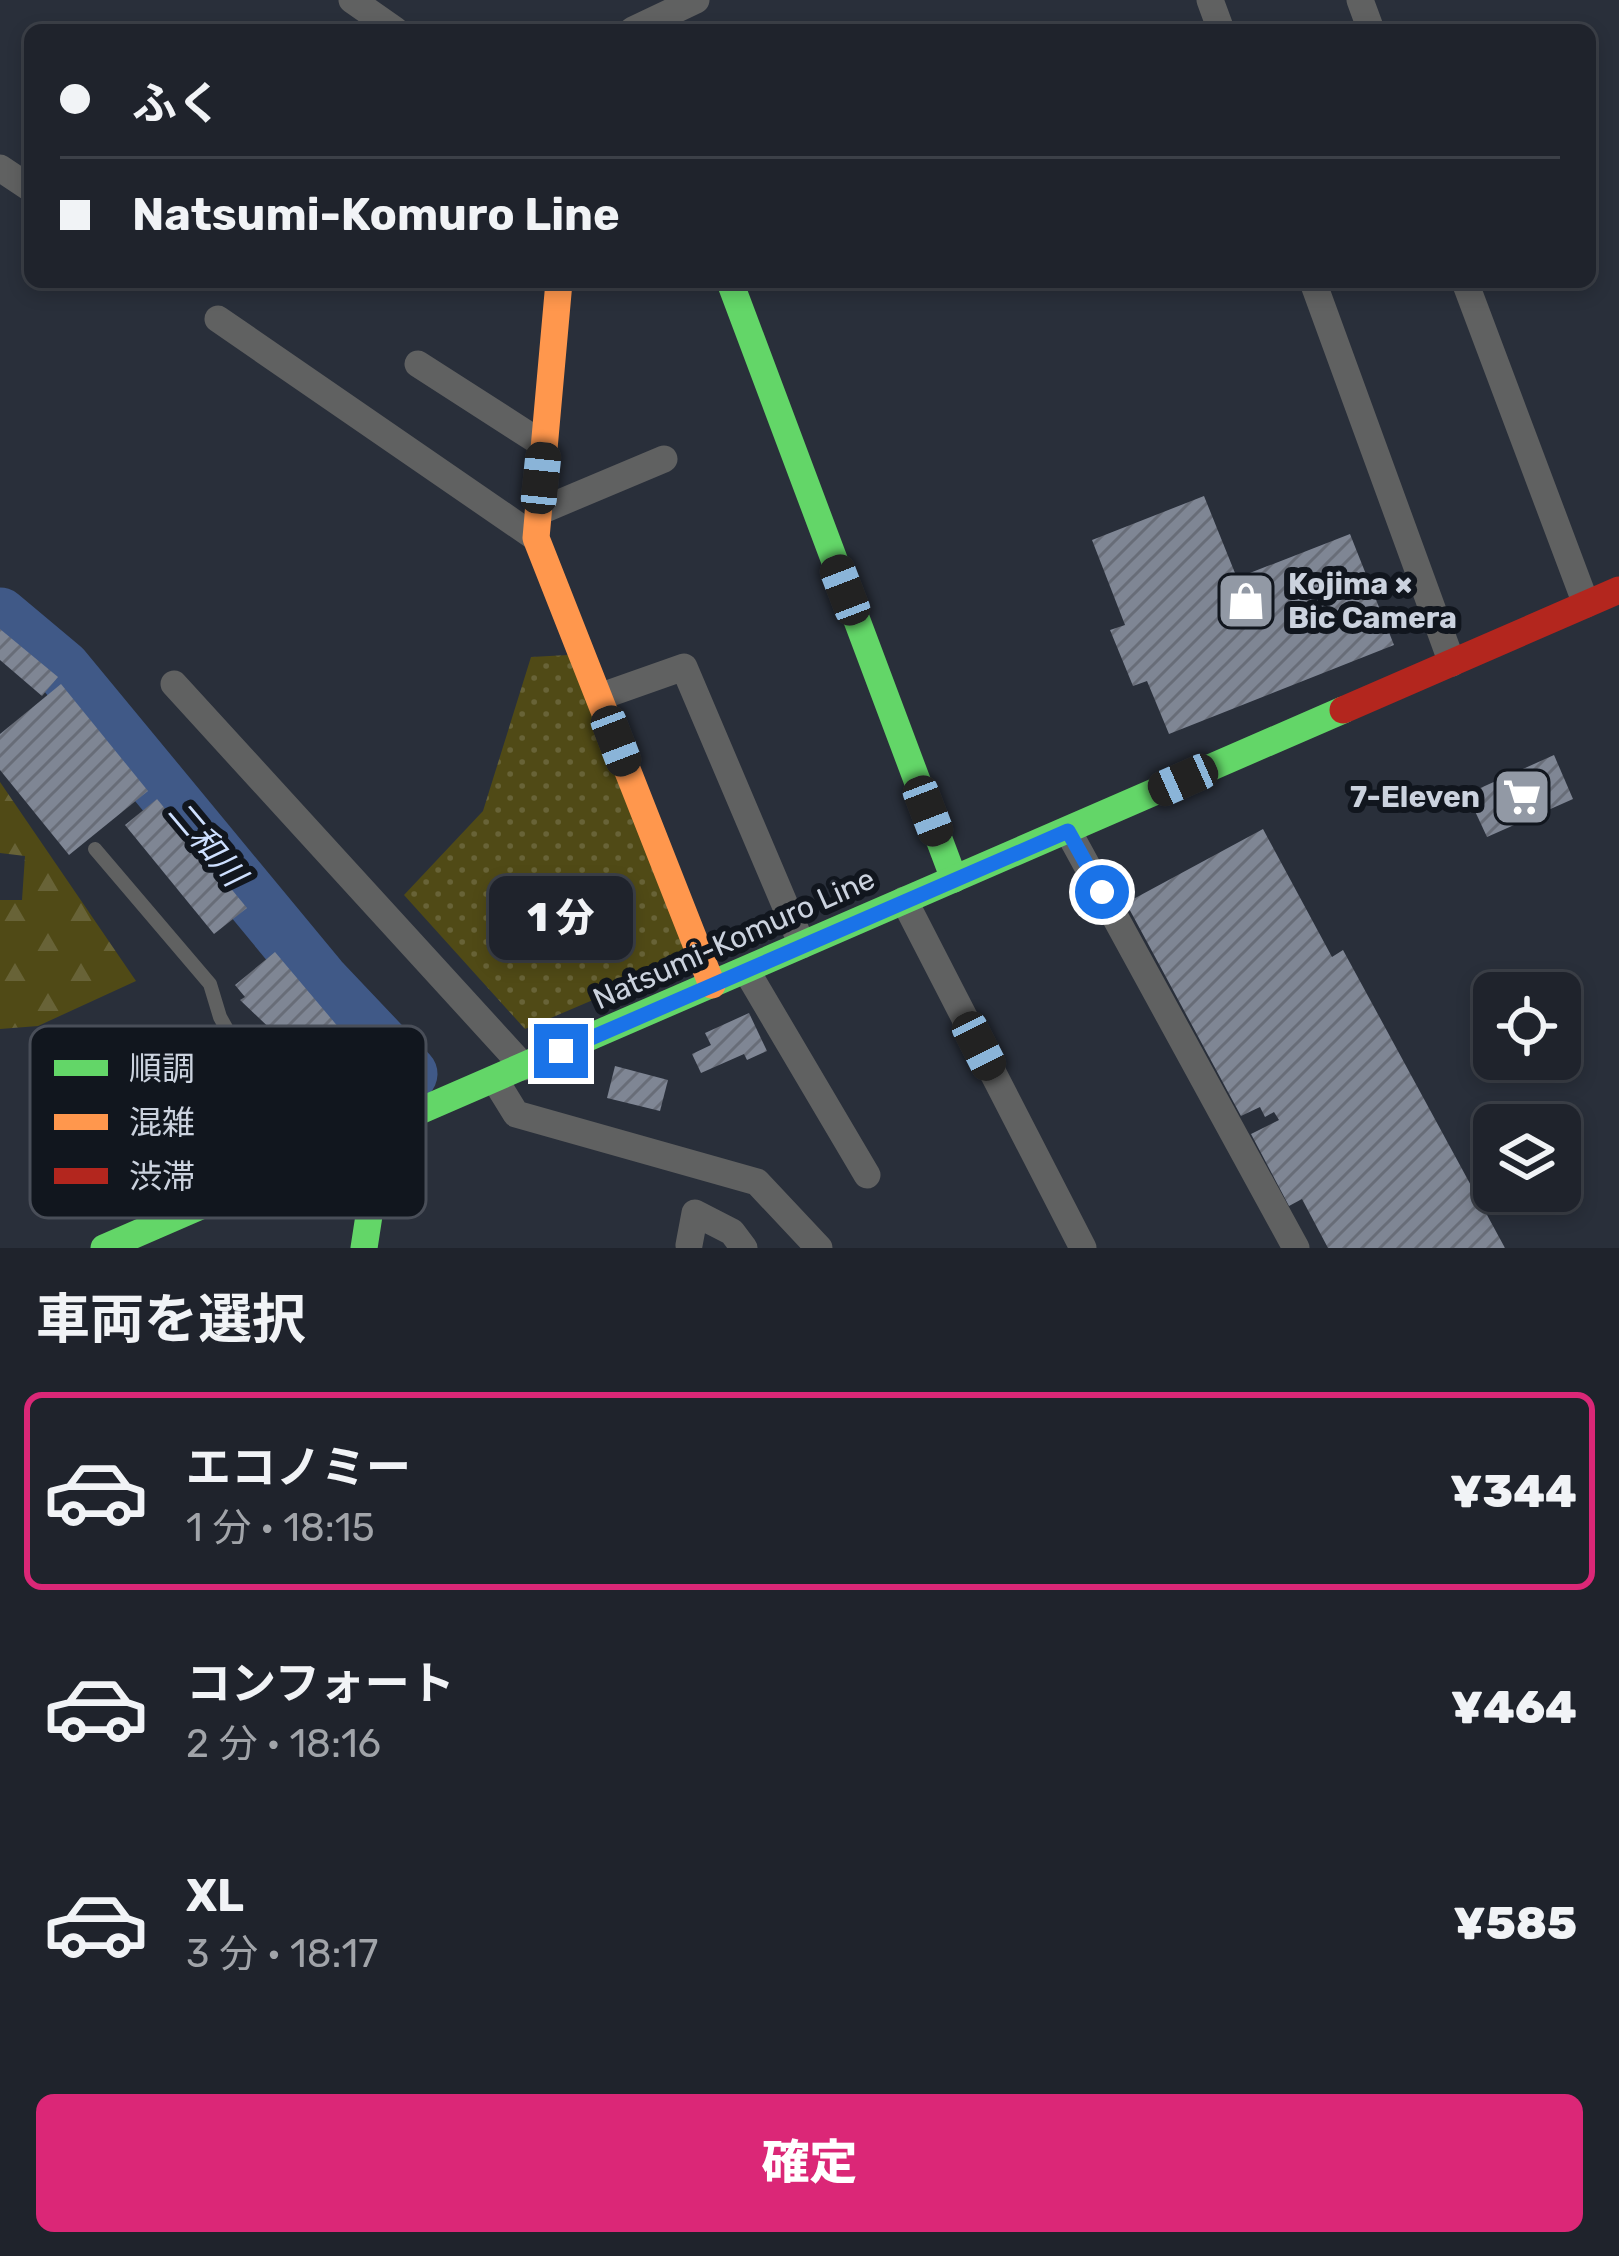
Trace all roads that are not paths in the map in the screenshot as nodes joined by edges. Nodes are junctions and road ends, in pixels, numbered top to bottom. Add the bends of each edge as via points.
1 (352, 0) edge
2 (695, 0) edge
3 (386, 24) edge
4 (646, 24) edge
5 (558, 288) edge
6 (732, 288) edge
7 (1314, 288) edge
8 (1468, 288) edge
9 (218, 319) dead end
10 (418, 364) dead end
11 (544, 445) junction
12 (664, 459) dead end
13 (537, 525) junction
14 (1619, 590) edge
15 (1586, 604) junction
16 (1452, 663) junction
17 (175, 684) dead end
18 (598, 697) junction
19 (1068, 831) junction
20 (95, 849) dead end
21 (954, 878) junction
22 (904, 900) junction
23 (802, 946) junction
24 (746, 970) junction
25 (712, 985) junction
26 (225, 1026) edge
27 (524, 1067) junction
28 (495, 1079) junction
29 (426, 1111) edge
30 (867, 1175) dead end
31 (176, 1218) edge
32 (369, 1218) edge
33 (689, 1245) dead end
34 (104, 1248) edge
35 (364, 1248) edge
36 (744, 1248) edge
37 (819, 1248) edge
38 (1083, 1248) edge
39 (1297, 1248) edge

1 - 3 street
2 - 4 street
5 - 11 street
6 - 21 street
7 - 16 street
8 - 15 street
9 - 13 street
10 - 11 street
11 - 13 street
12 - 13 street
13 - 18 street
14 - 15 street, Natsumi-Komuro Line
15 - 16 street, Natsumi-Komuro Line
16 - 19 street, Natsumi-Komuro Line
17 - 27 street
18 - 23 street via 684,667
18 - 25 street
19 - 21 street, Natsumi-Komuro Line
19 - 39 street
20 - 26 lane via 210,984
21 - 22 street, Natsumi-Komuro Line
22 - 23 street, Natsumi-Komuro Line
22 - 38 street
23 - 24 street, Natsumi-Komuro Line
24 - 25 street, Natsumi-Komuro Line
24 - 30 street
25 - 27 street, Natsumi-Komuro Line
27 - 28 street, Natsumi-Komuro Line
28 - 29 street, Natsumi-Komuro Line
28 - 37 street via 516,1114 757,1182
31 - 34 street, Natsumi-Komuro Line
32 - 35 street
33 - 36 street via 695,1213 732,1232

